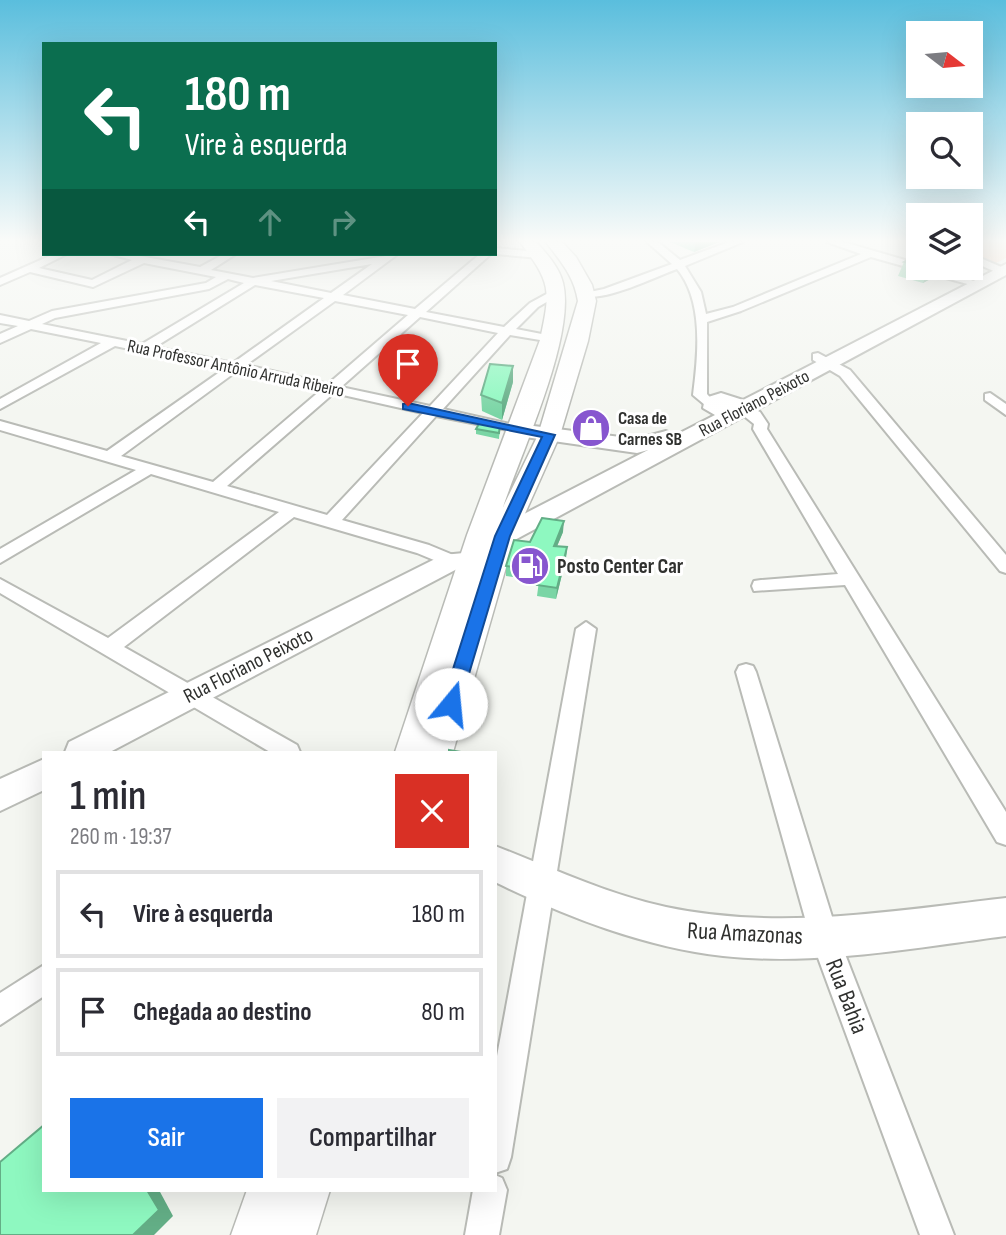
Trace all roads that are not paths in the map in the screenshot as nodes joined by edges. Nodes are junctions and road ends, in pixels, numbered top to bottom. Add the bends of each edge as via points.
1 (132, 300) edge
2 (224, 300) edge
3 (330, 300) edge
4 (341, 300) edge
5 (434, 300) edge
6 (544, 300) edge
7 (555, 300) edge
8 (585, 300) edge
9 (697, 300) edge
10 (759, 300) edge
11 (940, 300) edge
12 (417, 314) junction
13 (0, 319) edge
14 (700, 320) junction
15 (26, 325) junction
16 (507, 331) junction
17 (0, 339) edge
18 (548, 339) junction
19 (113, 342) junction
20 (145, 348) junction
21 (824, 360) junction
22 (235, 367) junction
23 (1006, 386) edge
24 (331, 388) junction
25 (990, 397) junction
26 (1006, 402) edge
27 (0, 404) edge
28 (728, 407) junction
29 (1006, 411) edge
30 (433, 412) junction
31 (0, 425) edge
32 (518, 430) junction
33 (549, 435) junction
34 (640, 454) junction
35 (109, 457) junction
36 (149, 469) junction
37 (217, 488) junction
38 (291, 511) junction
39 (329, 523) junction
40 (481, 554) junction
41 (0, 556) edge
42 (1006, 567) edge
43 (848, 579) junction
44 (0, 585) edge
45 (761, 586) dead end
46 (586, 629) dead end
47 (109, 648) junction
48 (746, 672) dead end
49 (190, 695) junction
50 (83, 751) edge
51 (287, 751) edge
52 (412, 751) edge
53 (436, 751) edge
54 (42, 773) edge
55 (0, 796) edge
56 (1006, 834) edge
57 (497, 864) edge
58 (542, 886) junction
59 (1006, 917) edge
60 (824, 936) junction
61 (42, 980) edge
62 (0, 1010) edge
63 (497, 1145) edge
64 (273, 1192) edge
65 (303, 1192) edge
66 (490, 1192) edge
67 (258, 1235) edge
68 (289, 1235) edge
69 (482, 1235) edge
70 (937, 1235) edge

1 - 15 street via 68,311
2 - 20 street
3 - 22 street
4 - 12 street
5 - 12 street
6 - 16 street
7 - 18 main road
8 - 33 main road via 578,341
9 - 14 street
10 - 14 street
11 - 21 main road, Rua Floriano Peixoto
12 - 16 street
12 - 24 street
13 - 15 street, Rua Professor Antônio Arruda Ribeiro
14 - 28 street via 701,395
15 - 17 street
15 - 19 street, Rua Professor Antônio Arruda Ribeiro
16 - 18 street
16 - 30 street
18 - 32 main road
19 - 20 street, Rua Professor Antônio Arruda Ribeiro
19 - 27 street
20 - 22 street, Rua Professor Antônio Arruda Ribeiro
21 - 28 main road, Rua Floriano Peixoto
21 - 42 street via 845,373
22 - 24 street, Rua Professor Antônio Arruda Ribeiro
22 - 35 street
23 - 25 street
24 - 30 street, Rua Professor Antônio Arruda Ribeiro
24 - 37 street
25 - 26 street
25 - 29 street
28 - 34 main road, Rua Floriano Peixoto via 655,442
28 - 43 street via 760,429
30 - 32 street, Rua Professor Antônio Arruda Ribeiro
30 - 39 street
31 - 35 street
32 - 33 main road, Rua Professor Antônio Arruda Ribeiro
32 - 40 main road
33 - 34 main road, Rua Professor Antônio Arruda Ribeiro
33 - 40 main road
34 - 40 main road, Rua Floriano Peixoto
35 - 36 street
36 - 37 street
36 - 41 street
37 - 38 street
38 - 39 street
38 - 47 street
39 - 40 street via 423,549
40 - 49 main road, Rua Floriano Peixoto
40 - 52 main road
40 - 53 main road
43 - 45 street
43 - 56 street
44 - 47 street
46 - 58 street
47 - 49 street
48 - 60 street, Rua Bahia
49 - 50 main road, Rua Floriano Peixoto
49 - 51 street
54 - 55 main road
57 - 58 main road, Rua Amazonas
58 - 60 main road, Rua Amazonas via 621,915 675,928 724,936
58 - 63 street
59 - 60 main road, Rua Amazonas
60 - 70 street, Rua Bahia
61 - 62 street
64 - 67 main road
65 - 68 main road
66 - 69 street

